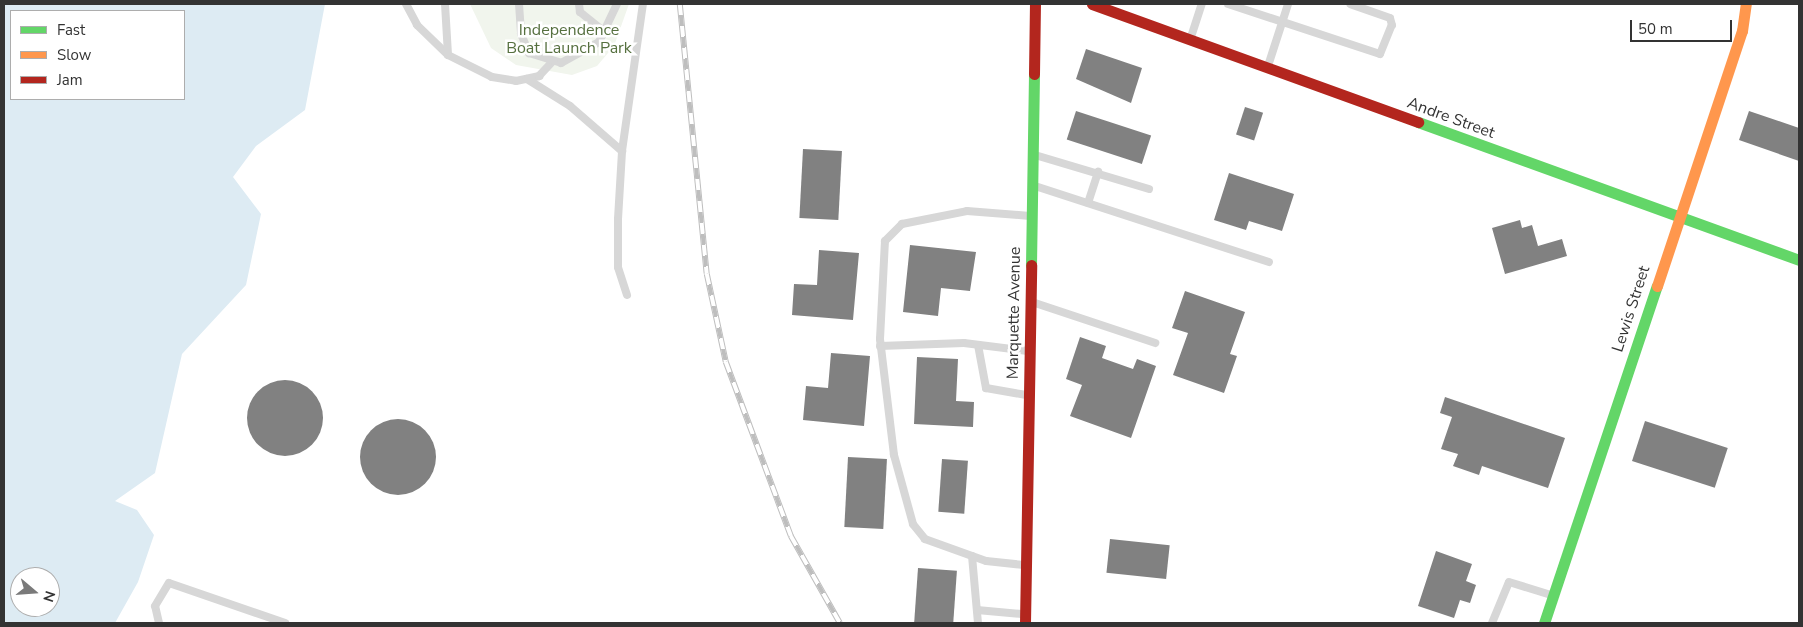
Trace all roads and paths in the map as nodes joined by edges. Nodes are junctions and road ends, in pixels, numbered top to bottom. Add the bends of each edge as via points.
1 (406, 4) edge
2 (445, 4) edge
3 (519, 4) edge
4 (579, 4) edge
5 (617, 4) edge
6 (643, 4) edge
7 (1035, 4) edge
8 (1092, 4) edge
9 (1202, 4) edge
10 (1228, 4) edge
11 (1288, 4) edge
12 (1350, 4) edge
13 (1746, 4) edge
14 (1110, 7) edge
15 (1282, 22) junction
16 (604, 32) junction
17 (1190, 39) junction
18 (448, 55) junction
19 (552, 62) junction
20 (1267, 68) junction
21 (528, 79) junction
22 (622, 151) junction
23 (1033, 155) junction
24 (1098, 172) junction
25 (1032, 185) junction
26 (1150, 190) dead end
27 (1088, 203) junction
28 (1032, 216) junction
29 (1678, 219) junction
30 (1798, 257) edge
31 (1269, 262) dead end
32 (627, 295) dead end
33 (1030, 302) junction
34 (1155, 343) dead end
35 (978, 345) junction
36 (880, 346) junction
37 (1029, 351) junction
38 (1029, 395) junction
39 (972, 556) junction
40 (1026, 565) junction
41 (1553, 596) junction
42 (977, 610) junction
43 (1025, 619) edge
44 (159, 623) edge
45 (285, 623) edge
46 (978, 623) edge
47 (1492, 623) edge
48 (1544, 623) edge

1 - 18 lane via 417,25
2 - 18 lane
3 - 19 lane via 521,34 528,53
4 - 16 lane via 580,12
5 - 16 lane
6 - 22 lane
7 - 23 street, Marquette Avenue
8 - 14 street, Andre Street
9 - 17 lane
10 - 15 lane
11 - 15 lane
12 - 15 lane via 1390,18 1392,25 1380,54
13 - 29 street, Lewis Street via 1742,31
14 - 17 street, Andre Street
15 - 20 lane
16 - 19 lane via 579,57
17 - 20 street, Andre Street
18 - 21 lane via 492,77
19 - 21 lane via 540,76
20 - 29 street, Andre Street
21 - 22 lane via 570,106
22 - 32 lane via 618,267
23 - 24 lane
23 - 25 street, Marquette Avenue
24 - 26 lane
24 - 27 lane
25 - 27 lane
25 - 28 street, Marquette Avenue
27 - 31 lane
28 - 33 street, Marquette Avenue
28 - 36 lane via 966,211 902,224 884,241
29 - 30 street, Andre Street
29 - 41 street, Lewis Street
33 - 34 lane
33 - 37 street, Marquette Avenue
35 - 36 lane
35 - 37 lane
35 - 38 lane via 986,388
36 - 39 lane via 894,455 913,524 925,540
37 - 38 street, Marquette Avenue
38 - 40 street, Marquette Avenue
39 - 40 lane
39 - 42 lane
40 - 43 street, Marquette Avenue
41 - 47 lane via 1509,582
41 - 48 street, Lewis Street
42 - 43 lane
42 - 46 lane
44 - 45 lane via 155,606 169,583

